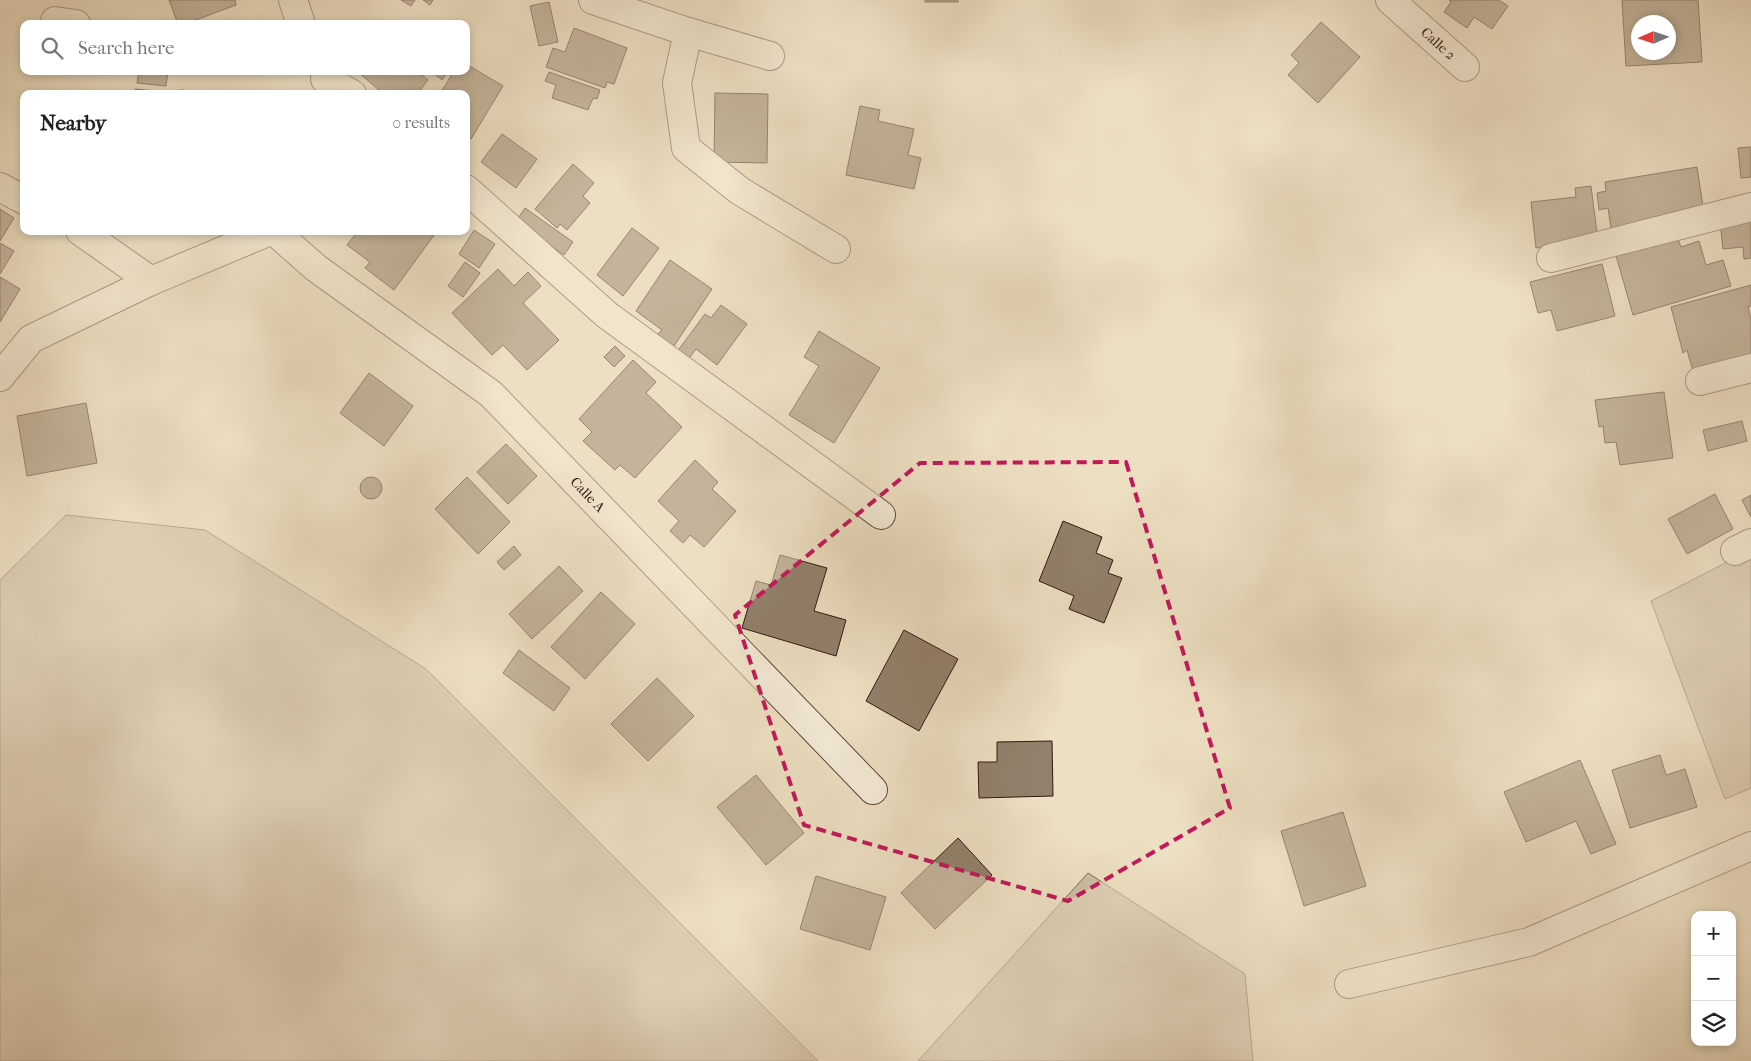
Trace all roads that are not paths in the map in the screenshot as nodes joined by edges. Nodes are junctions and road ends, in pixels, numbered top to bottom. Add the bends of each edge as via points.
1 (293, 0) edge
2 (593, 0) edge
3 (1390, 0) edge
4 (300, 20) edge
5 (688, 32) junction
6 (770, 56) dead end
7 (1464, 67) dead end
8 (325, 81) edge
9 (344, 90) edge
10 (0, 187) edge
11 (470, 193) edge
12 (20, 198) edge
13 (1751, 207) edge
14 (86, 235) edge
15 (261, 235) edge
16 (279, 235) edge
17 (836, 249) dead end
18 (1551, 258) dead end
19 (152, 281) junction
20 (1751, 368) edge
21 (0, 377) edge
22 (1700, 380) dead end
23 (881, 515) dead end
24 (873, 790) dead end
25 (1751, 846) edge
26 (1349, 984) dead end

1 - 4 street
2 - 5 street
3 - 7 street, Calle 2
5 - 6 street
5 - 17 street via 677,83 686,148 740,191
8 - 9 street
10 - 12 street
11 - 23 street via 607,315
13 - 18 street
14 - 19 street
15 - 19 street
16 - 24 street, Calle A via 316,268 491,394
19 - 21 street via 31,339
20 - 22 street
25 - 26 street via 1529,942

